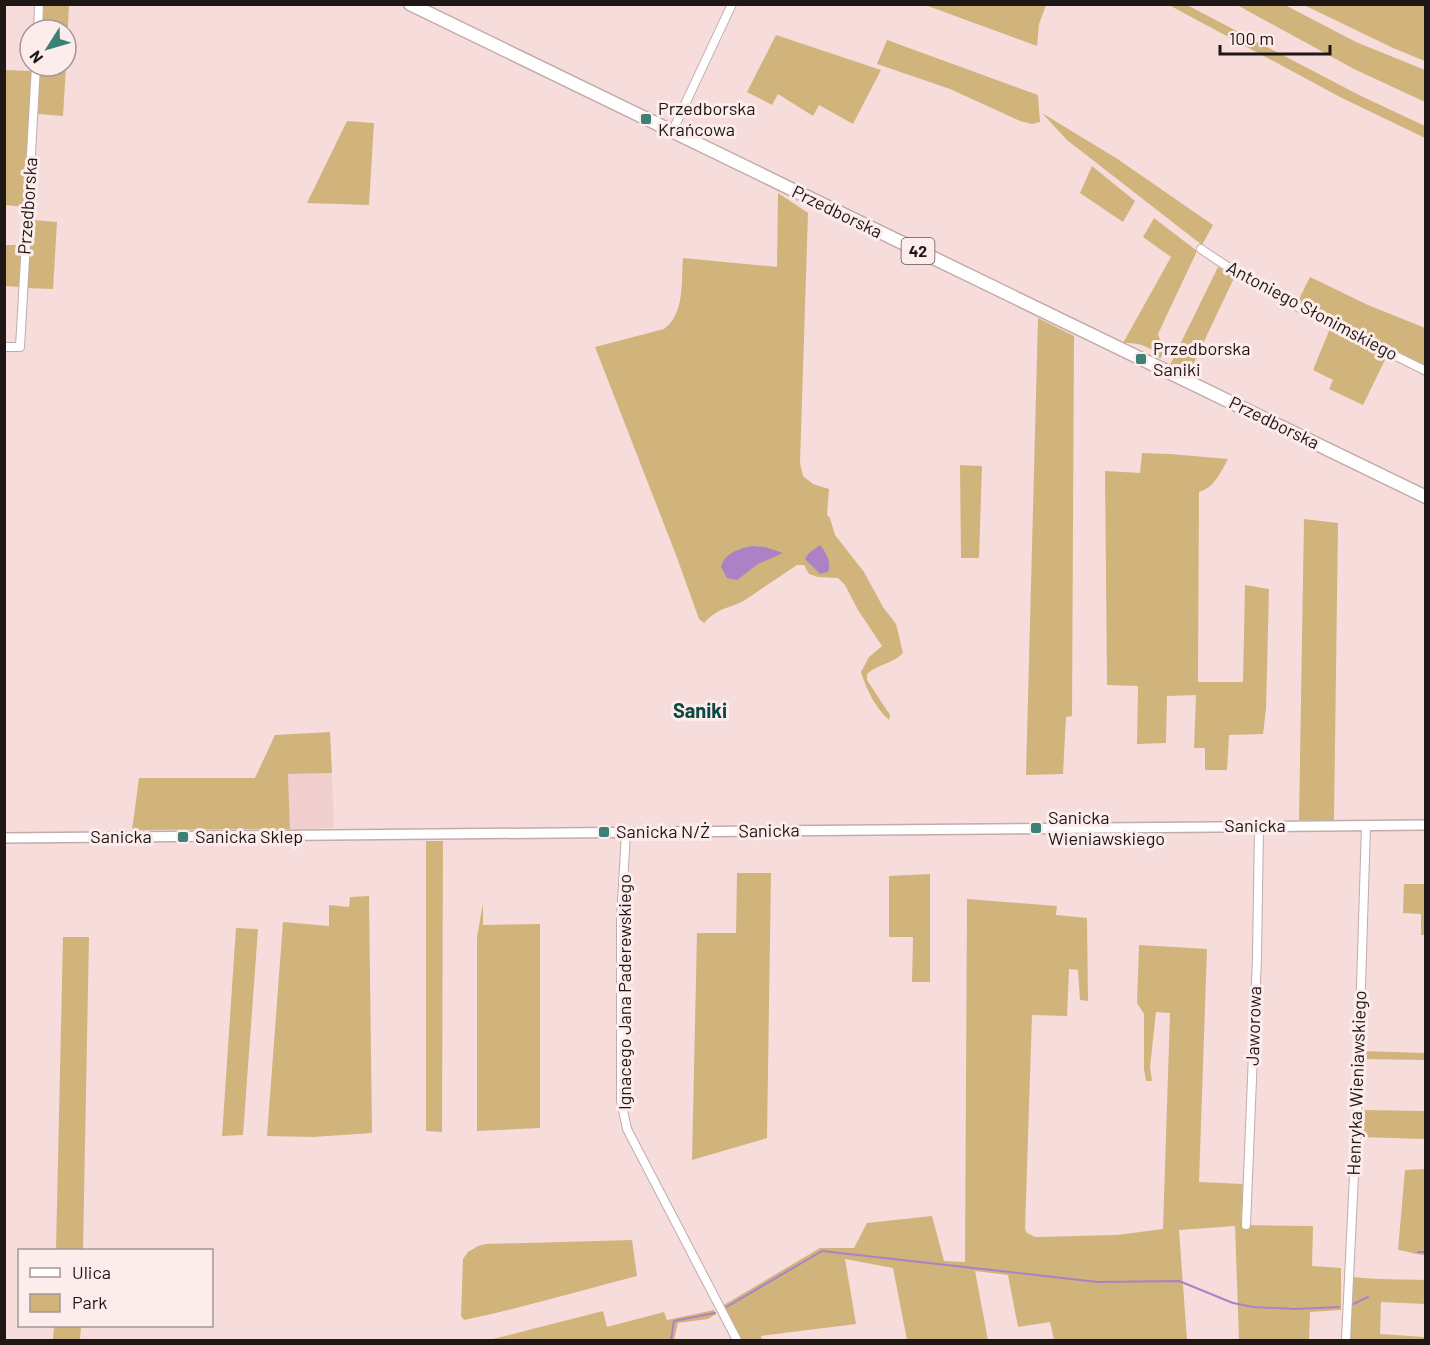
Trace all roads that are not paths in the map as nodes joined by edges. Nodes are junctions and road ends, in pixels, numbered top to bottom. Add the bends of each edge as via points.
1 (410, 4) edge
2 (732, 4) edge
3 (35, 78) edge
4 (672, 132) junction
5 (1201, 249) dead end
6 (4, 347) edge
7 (1425, 371) edge
8 (1425, 497) edge
9 (1366, 825) junction
10 (1425, 825) edge
11 (1259, 826) junction
12 (626, 832) junction
13 (4, 838) edge
14 (1246, 1225) dead end
15 (737, 1341) edge
16 (1346, 1341) edge

1 - 4 main road, Przedborska / 42
2 - 4 street
3 - 6 street, Przedborska via 20,347
4 - 8 main road, Przedborska / 42
5 - 7 street, Antoniego Słonimskiego via 1283,301
9 - 10 street, Sanicka
9 - 11 street, Sanicka
9 - 16 street, Henryka Wieniawskiego
11 - 12 street, Sanicka
11 - 14 street, Jaworowa
12 - 13 street, Sanicka
12 - 15 street, Ignacego Jana Paderewskiego via 621,919 621,1101 627,1129

